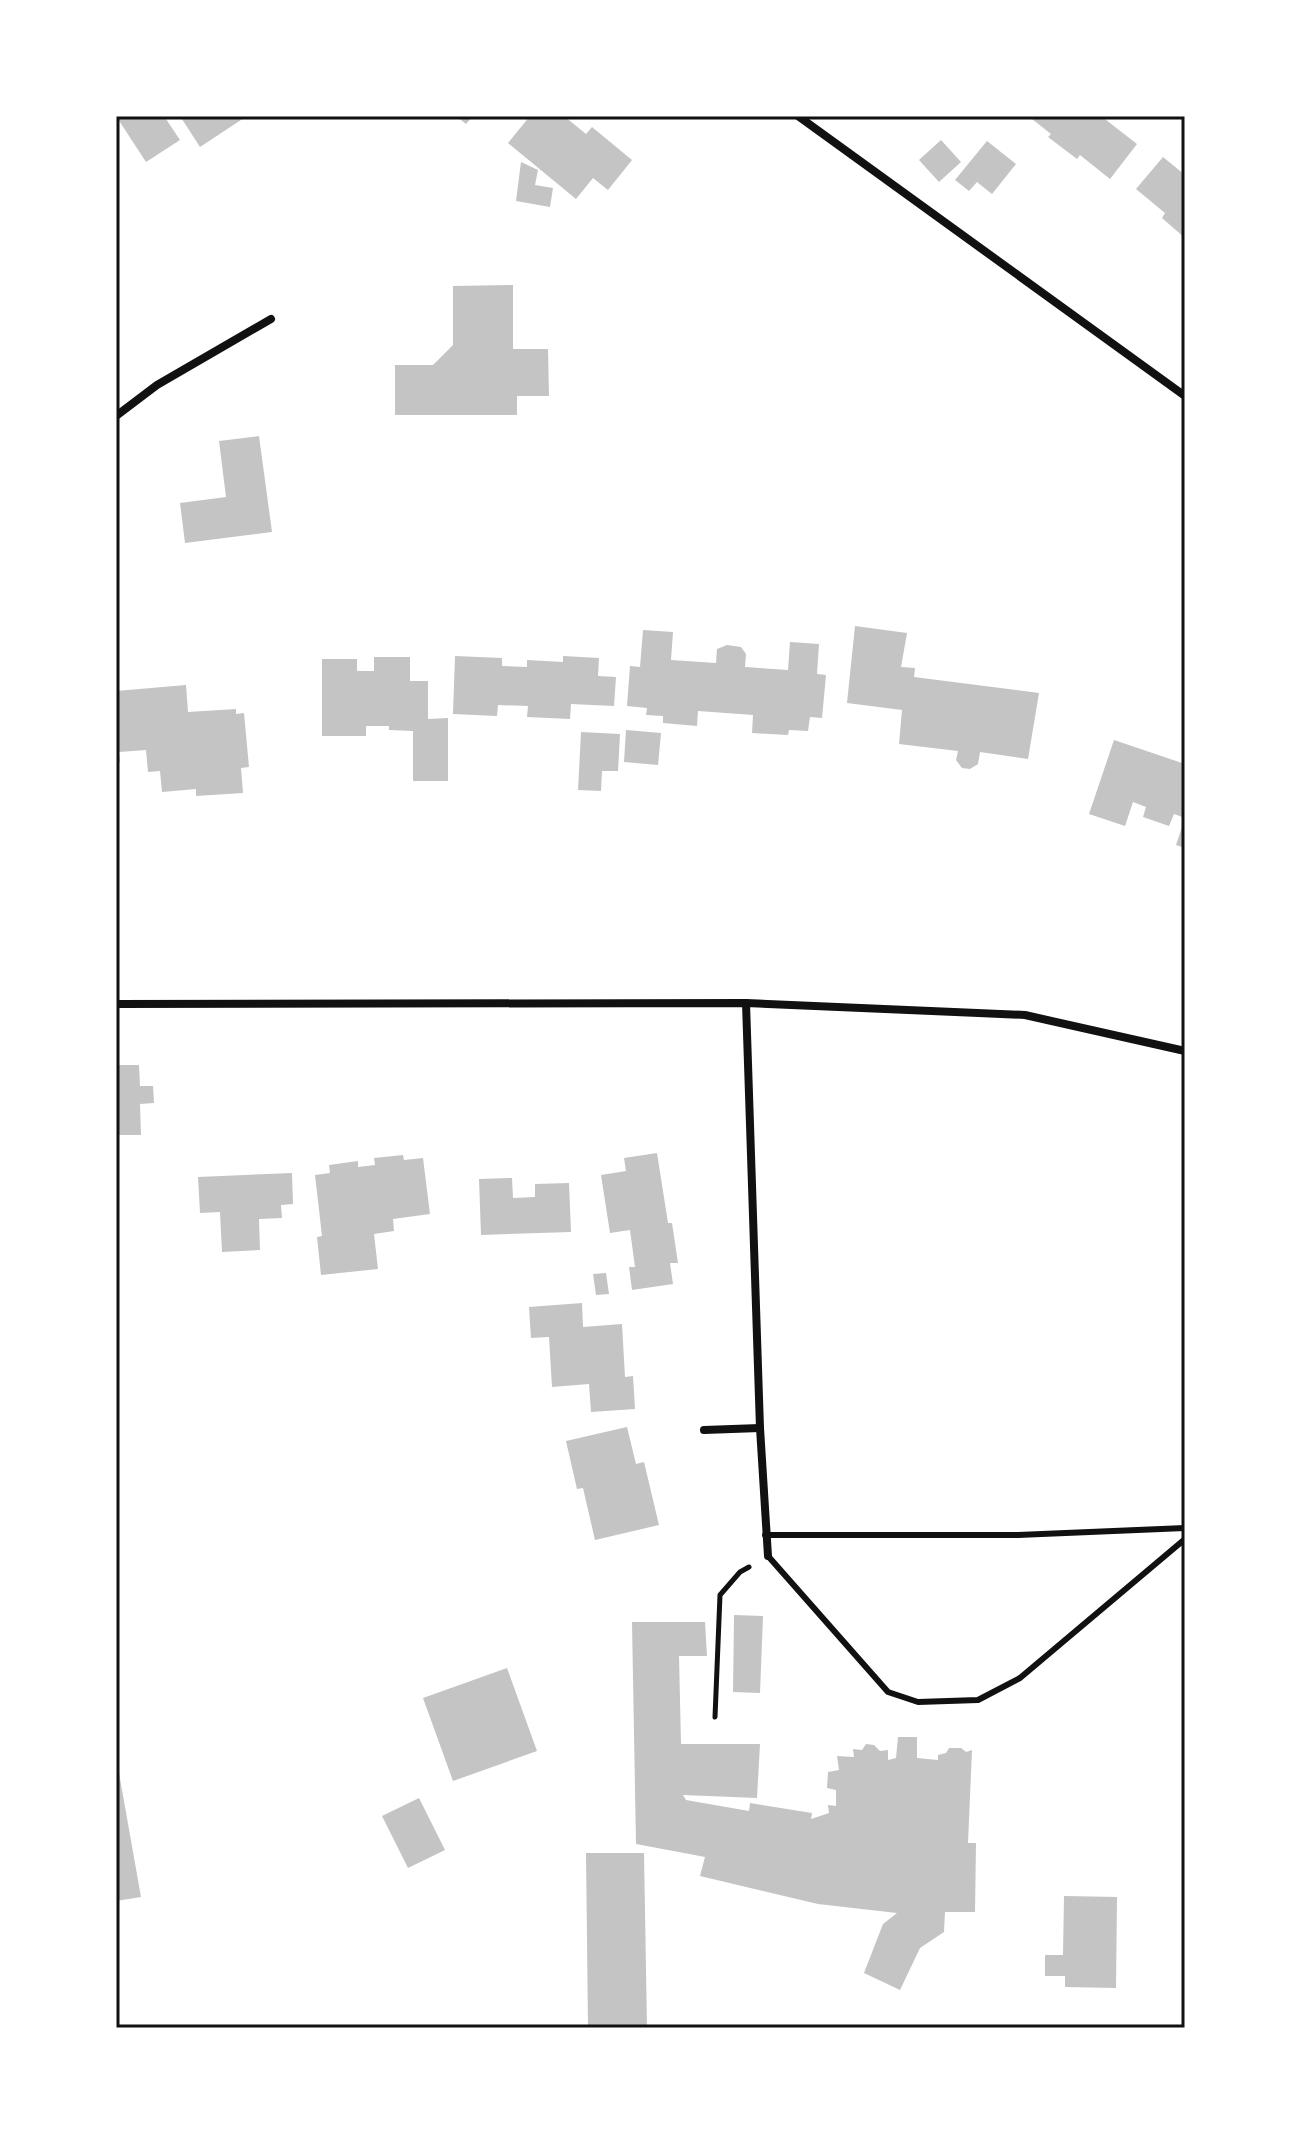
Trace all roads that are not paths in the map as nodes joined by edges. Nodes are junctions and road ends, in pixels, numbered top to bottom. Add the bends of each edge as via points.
1 (798, 116) edge
2 (271, 319) dead end
3 (1185, 396) edge
4 (116, 416) edge
5 (746, 1003) junction
6 (116, 1004) edge
7 (1185, 1051) edge
8 (760, 1428) junction
9 (704, 1430) dead end
10 (1185, 1528) edge
11 (765, 1535) junction
12 (1185, 1539) edge
13 (768, 1556) joint

1 - 3 street
2 - 4 street via 157,385
5 - 6 street
5 - 7 street via 1025,1015
5 - 8 street
8 - 9 street
8 - 11 street
10 - 11 lane via 1018,1535
11 - 13 street
12 - 13 lane via 1020,1678 978,1700 918,1702 888,1692

